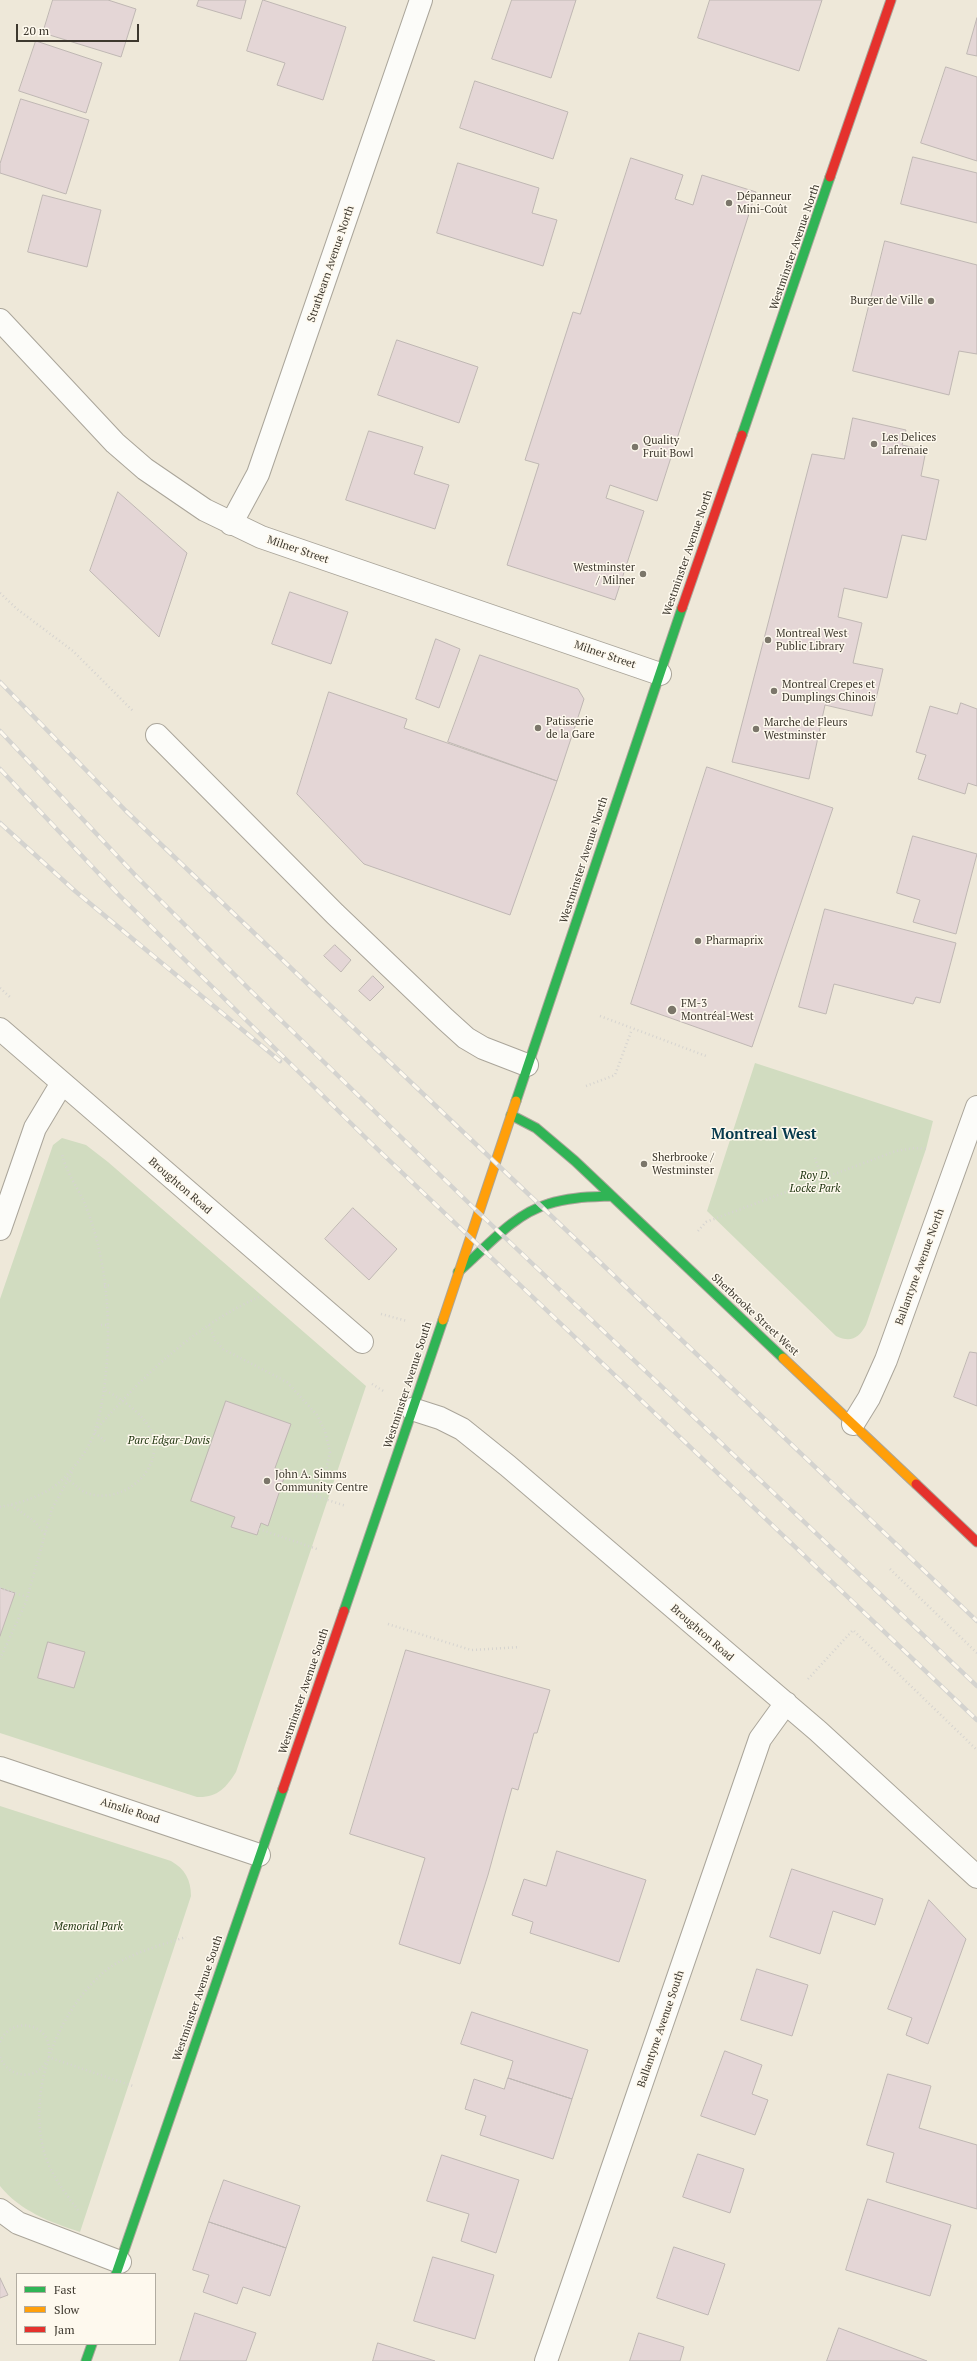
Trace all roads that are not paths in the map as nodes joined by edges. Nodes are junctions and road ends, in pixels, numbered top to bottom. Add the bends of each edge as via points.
1 (422, 0) edge
2 (891, 0) edge
3 (0, 320) edge
4 (231, 524) junction
5 (660, 674) junction
6 (157, 735) road end
7 (0, 1029) edge
8 (527, 1065) junction
9 (62, 1083) junction
10 (977, 1107) edge
11 (510, 1115) junction
12 (612, 1196) junction
13 (0, 1229) edge
14 (458, 1272) junction
15 (362, 1342) dead end
16 (412, 1409) junction
17 (853, 1424) junction
18 (977, 1542) edge
19 (786, 1703) junction
20 (0, 1768) edge
21 (259, 1855) junction
22 (977, 1877) edge
23 (0, 2210) edge
24 (118, 2268) edge
25 (92, 2345) edge
26 (86, 2361) edge
27 (546, 2361) edge

1 - 4 street, Strathearn Avenue North via 258,474
2 - 5 main road, Westminster Avenue North
3 - 4 street, Milner Street via 115,443 145,469 196,504
4 - 5 street, Milner Street via 261,537
5 - 8 main road, Westminster Avenue North
6 - 8 street via 335,914 466,1038 483,1048
7 - 9 street, Broughton Road
8 - 11 main road, Westminster Avenue North
9 - 13 street via 35,1128
9 - 15 street, Broughton Road
10 - 17 street, Ballantyne Avenue North via 886,1360 869,1398
11 - 12 main road, Sherbrooke Street West via 544,1134
11 - 14 main road, Westminster Avenue South
12 - 14 main road via 574,1198 540,1206 502,1233
12 - 17 main road, Sherbrooke Street West
14 - 16 main road, Westminster Avenue South
16 - 19 street, Broughton Road via 452,1423 472,1436
16 - 21 main road, Westminster Avenue South
17 - 18 main road, Sherbrooke Street West
19 - 22 street, Broughton Road
19 - 27 street, Ballantyne Avenue South via 760,1739
20 - 21 street, Ainslie Road
21 - 24 main road, Westminster Avenue South
23 - 24 street via 18,2223
25 - 26 main road

